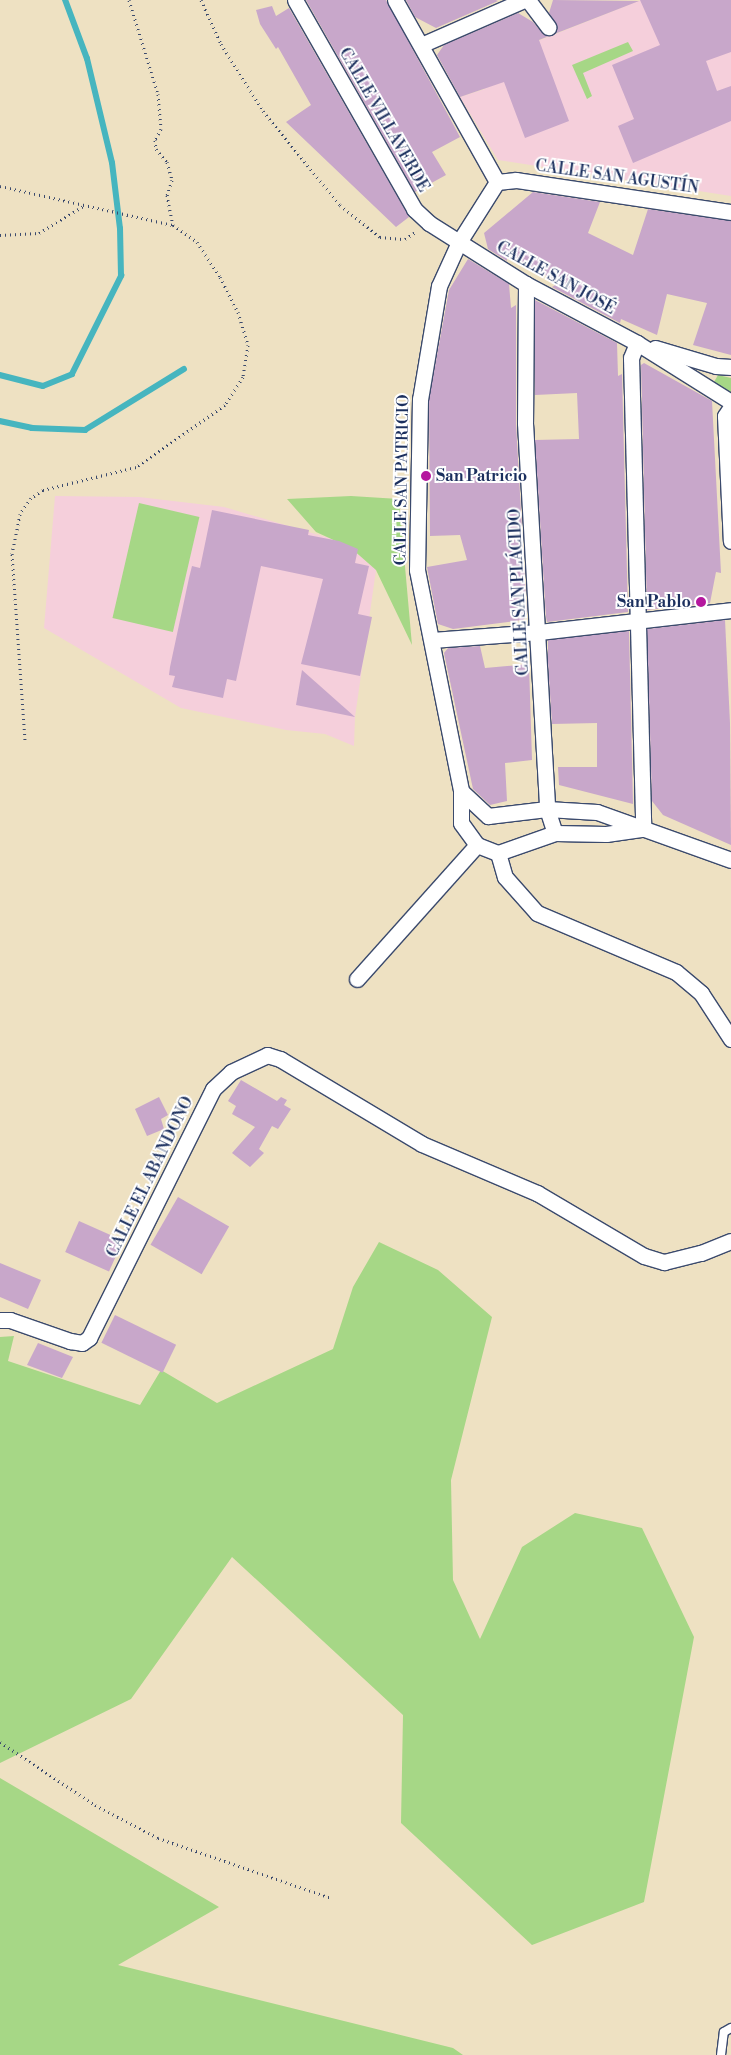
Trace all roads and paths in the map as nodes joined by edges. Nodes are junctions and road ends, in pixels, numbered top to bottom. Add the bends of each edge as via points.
1 (129, 0) edge
2 (201, 0) edge
3 (295, 0) edge
4 (395, 0) edge
5 (524, 0) edge
6 (528, 0) edge
7 (548, 27) dead end
8 (421, 44) junction
9 (497, 182) junction
10 (0, 186) edge
11 (85, 205) junction
12 (731, 212) edge
13 (429, 224) junction
14 (173, 226) junction
15 (0, 234) edge
16 (459, 242) junction
17 (526, 284) junction
18 (637, 343) junction
19 (731, 367) edge
20 (731, 402) edge
21 (731, 407) edge
22 (731, 541) edge
23 (731, 610) edge
24 (639, 621) junction
25 (539, 632) junction
26 (432, 640) junction
27 (25, 742) dead end
28 (461, 791) junction
29 (547, 809) junction
30 (488, 816) junction
31 (643, 829) junction
32 (555, 833) junction
33 (474, 840) junction
34 (498, 853) junction
35 (731, 860) edge
36 (357, 979) dead end
37 (731, 1039) edge
38 (731, 1241) edge
39 (0, 1320) edge
40 (0, 1742) edge
41 (330, 1898) dead end
42 (731, 2028) edge
43 (721, 2055) edge

1 - 14 path via 158,94 161,129 155,140 156,149 167,162 172,180 167,195
2 - 13 path via 221,44 262,111 340,205 380,237 405,239
3 - 13 street, CALLE VILLAVERDE via 414,208
4 - 8 street
5 - 8 street
6 - 7 street
8 - 9 street
9 - 12 street, CALLE SAN AGUSTÍN via 516,180
9 - 16 street, CALLE SAN PATRICIO
10 - 11 path
11 - 14 path
11 - 15 path via 40,233
13 - 16 street, CALLE VILLAVERDE
14 - 27 path via 197,242 238,312 248,345 243,377 225,405 136,466 43,490 20,514 12,554
16 - 17 street, CALLE SAN JOSÉ
16 - 26 street, CALLE SAN PATRICIO via 439,286 420,399 417,570
17 - 18 street, CALLE SAN JOSÉ
17 - 25 street, CALLE SAN PLÁCIDO via 526,423
18 - 19 street, CALLE SAN JOSÉ via 716,366
18 - 20 street, CALLE SAN JOSÉ
18 - 24 street via 631,358
21 - 22 street via 725,416
23 - 24 street
24 - 25 street
24 - 31 street
25 - 26 street
25 - 29 street, CALLE SAN PLÁCIDO
26 - 28 street, CALLE SAN PATRICIO
28 - 30 street
28 - 33 street, CALLE SAN PATRICIO via 461,823
29 - 30 street
29 - 31 street via 598,812
29 - 32 street, CALLE SAN PLÁCIDO
30 - 33 street via 477,823
31 - 32 street via 606,834
31 - 35 street
32 - 34 street
33 - 34 street
33 - 36 street
34 - 37 street via 505,877 537,913 676,972 701,993
38 - 39 street, CALLE EL ABANDONO via 664,1262 644,1256 537,1193 414,1140 280,1059 267,1055 231,1072 213,1090 89,1338 82,1343 70,1341 10,1320
40 - 41 path via 95,1805 158,1838
42 - 43 lane via 724,2032

